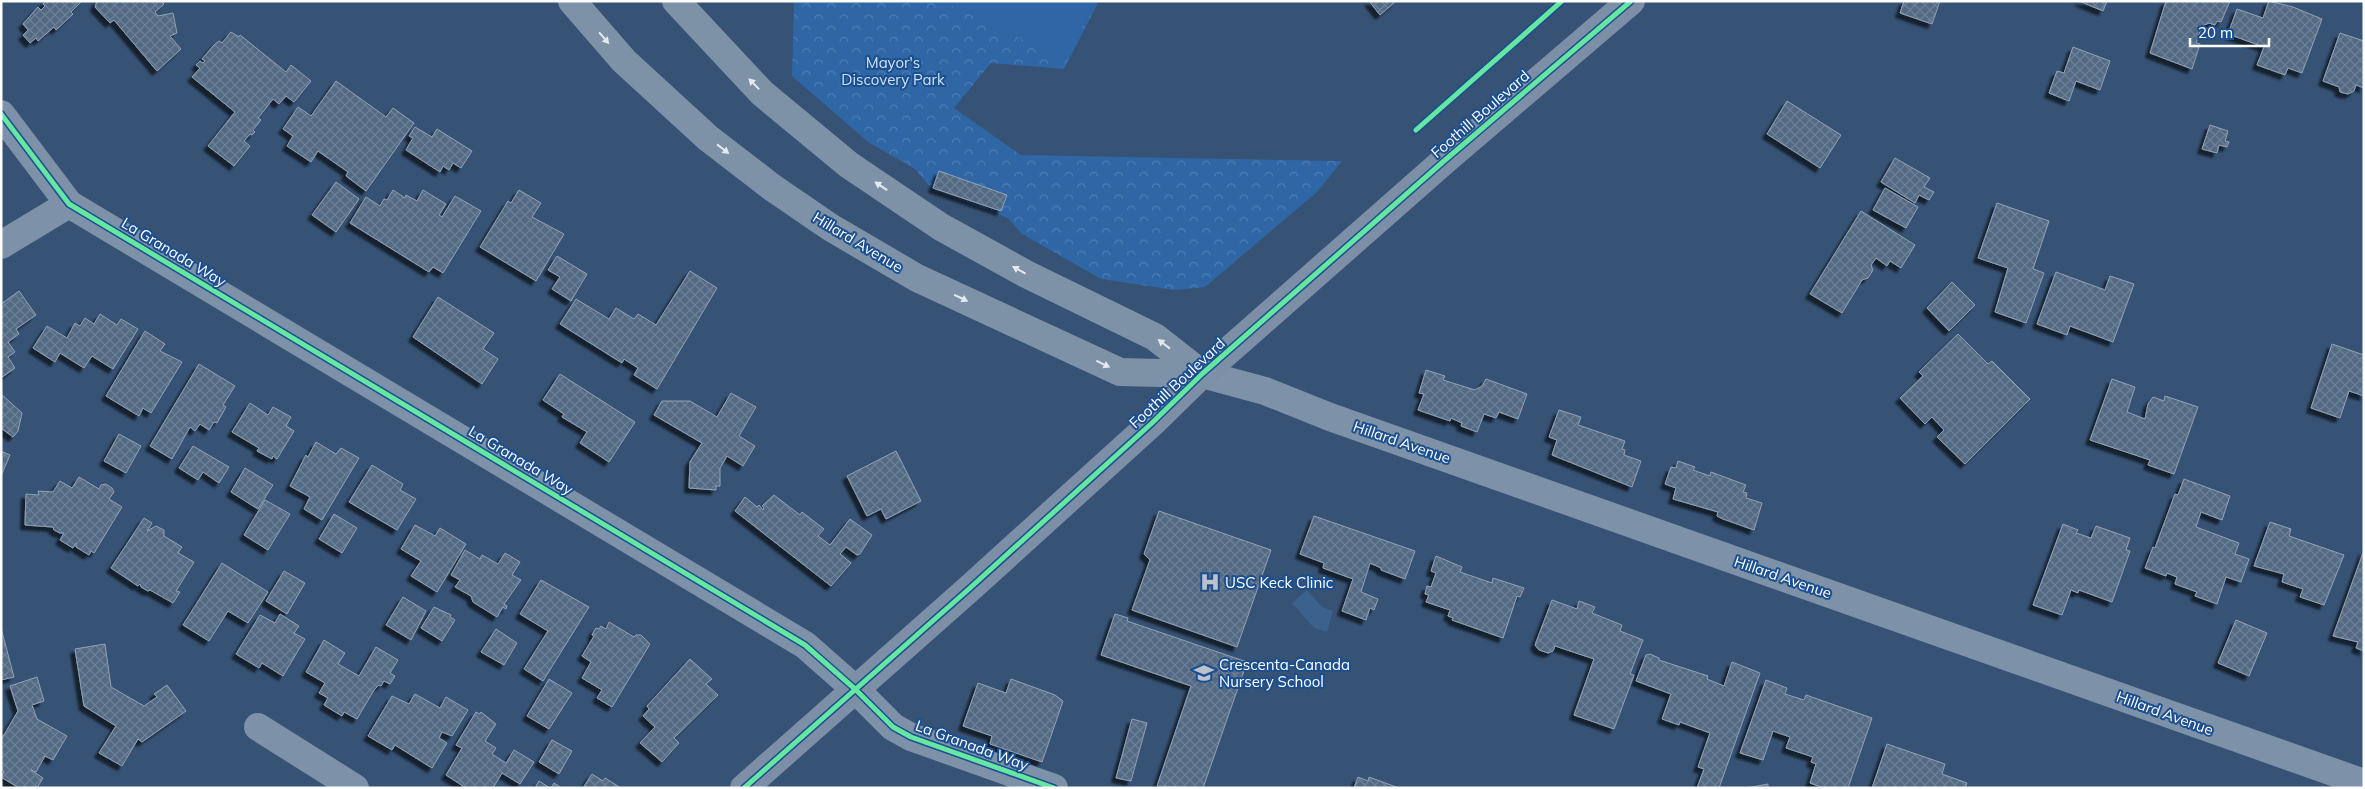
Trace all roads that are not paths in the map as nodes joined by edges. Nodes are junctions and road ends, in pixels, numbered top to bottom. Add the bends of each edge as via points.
1 (572, 1) edge
2 (676, 1) edge
3 (1631, 1) edge
4 (1, 114) edge
5 (69, 204) junction
6 (1, 246) edge
7 (1202, 374) junction
8 (855, 689) junction
9 (258, 727) dead end
10 (2364, 783) edge
11 (355, 788) edge
12 (744, 788) edge
13 (1054, 788) edge

1 -> 7 highway, Hillard Avenue via 624,61 708,138 830,227 917,278 1120,372
7 -> 2 highway, Hillard Avenue via 1155,337 1026,274 941,227 849,165 762,93
3 - 7 main road, Foothill Boulevard
4 - 5 street, La Granada Way
5 - 6 street
5 - 8 street, La Granada Way via 805,645
7 - 8 main road, Foothill Boulevard
7 - 10 street, Hillard Avenue via 1265,391 1330,417
8 - 12 main road, Foothill Boulevard
8 - 13 street, La Granada Way via 893,727 910,737
9 - 11 street

